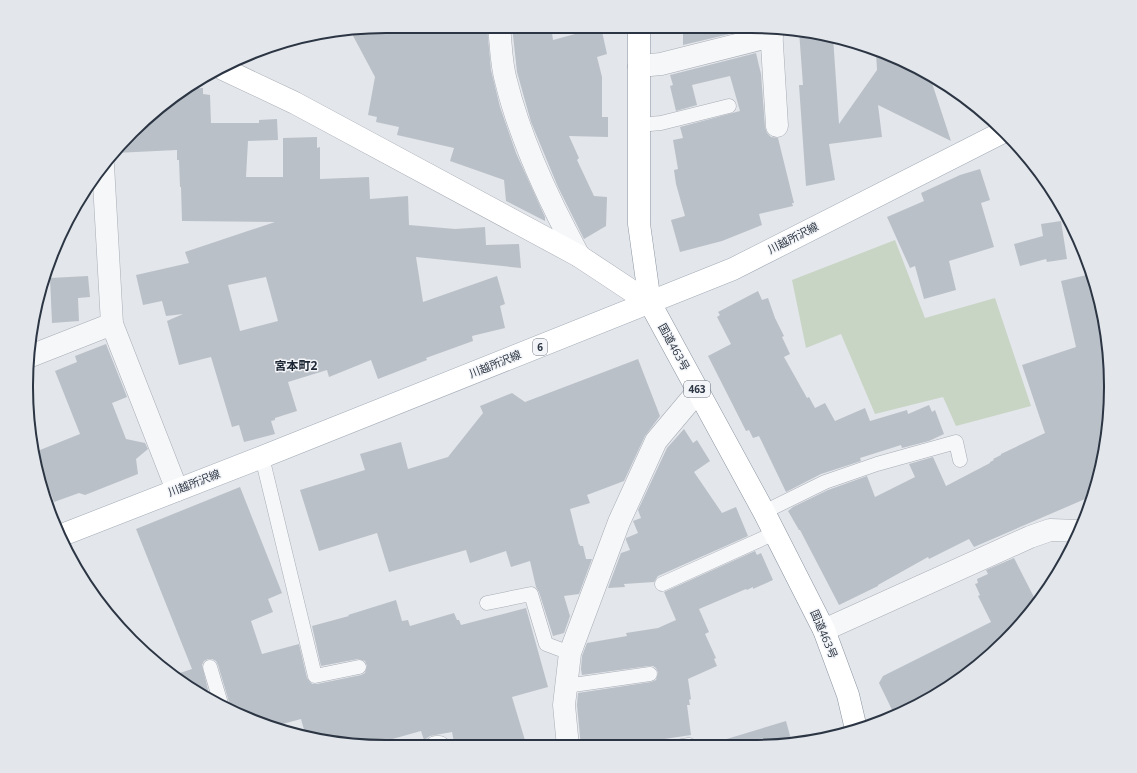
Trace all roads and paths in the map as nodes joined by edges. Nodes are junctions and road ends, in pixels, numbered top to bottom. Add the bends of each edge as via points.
1 (500, 33) edge
2 (639, 33) edge
3 (766, 34) edge
4 (772, 34) edge
5 (639, 66) junction
6 (228, 70) edge
7 (729, 106) dead end
8 (639, 125) junction
9 (777, 126) dead end
10 (998, 135) edge
11 (96, 189) edge
12 (579, 256) junction
13 (650, 303) junction
14 (112, 324) junction
15 (35, 354) edge
16 (698, 391) junction
17 (262, 457) junction
18 (960, 460) dead end
19 (177, 490) junction
20 (764, 512) junction
21 (1073, 531) edge
22 (775, 533) junction
23 (65, 534) edge
24 (662, 584) dead end
25 (487, 603) dead end
26 (824, 630) junction
27 (570, 653) junction
28 (210, 667) dead end
29 (359, 667) dead end
30 (650, 674) dead end
31 (566, 686) junction
32 (220, 698) edge
33 (855, 724) edge
34 (567, 740) edge

1 - 12 street via 505,80 523,136 555,212
2 - 5 main road, 国道463号 / 463
3 - 5 street via 661,64
4 - 9 street
5 - 8 main road, 国道463号 / 463
6 - 12 main road via 295,103
7 - 8 lane via 661,123
8 - 13 main road, 国道463号 / 463 via 639,224
10 - 13 main road, 川越所沢線 / 6 via 734,268
11 - 14 street
12 - 13 main road
13 - 16 main road, 国道463号 / 463
13 - 17 main road, 川越所沢線 / 6
14 - 15 street
14 - 19 street
16 - 20 main road, 国道463号 / 463
16 - 27 street via 656,441 619,522
17 - 19 main road, 川越所沢線 / 6
17 - 29 lane via 315,676
18 - 20 lane via 956,442 877,464 825,482
19 - 23 main road, 川越所沢線 / 6
20 - 22 main road, 国道463号 / 463
21 - 26 street via 1050,530 1030,537
22 - 24 lane
22 - 26 main road, 国道463号 / 463
25 - 27 lane via 532,594 546,644
26 - 33 main road, 国道463号 / 463 via 848,694
27 - 31 street
28 - 32 lane
30 - 31 lane
31 - 34 street via 564,705

